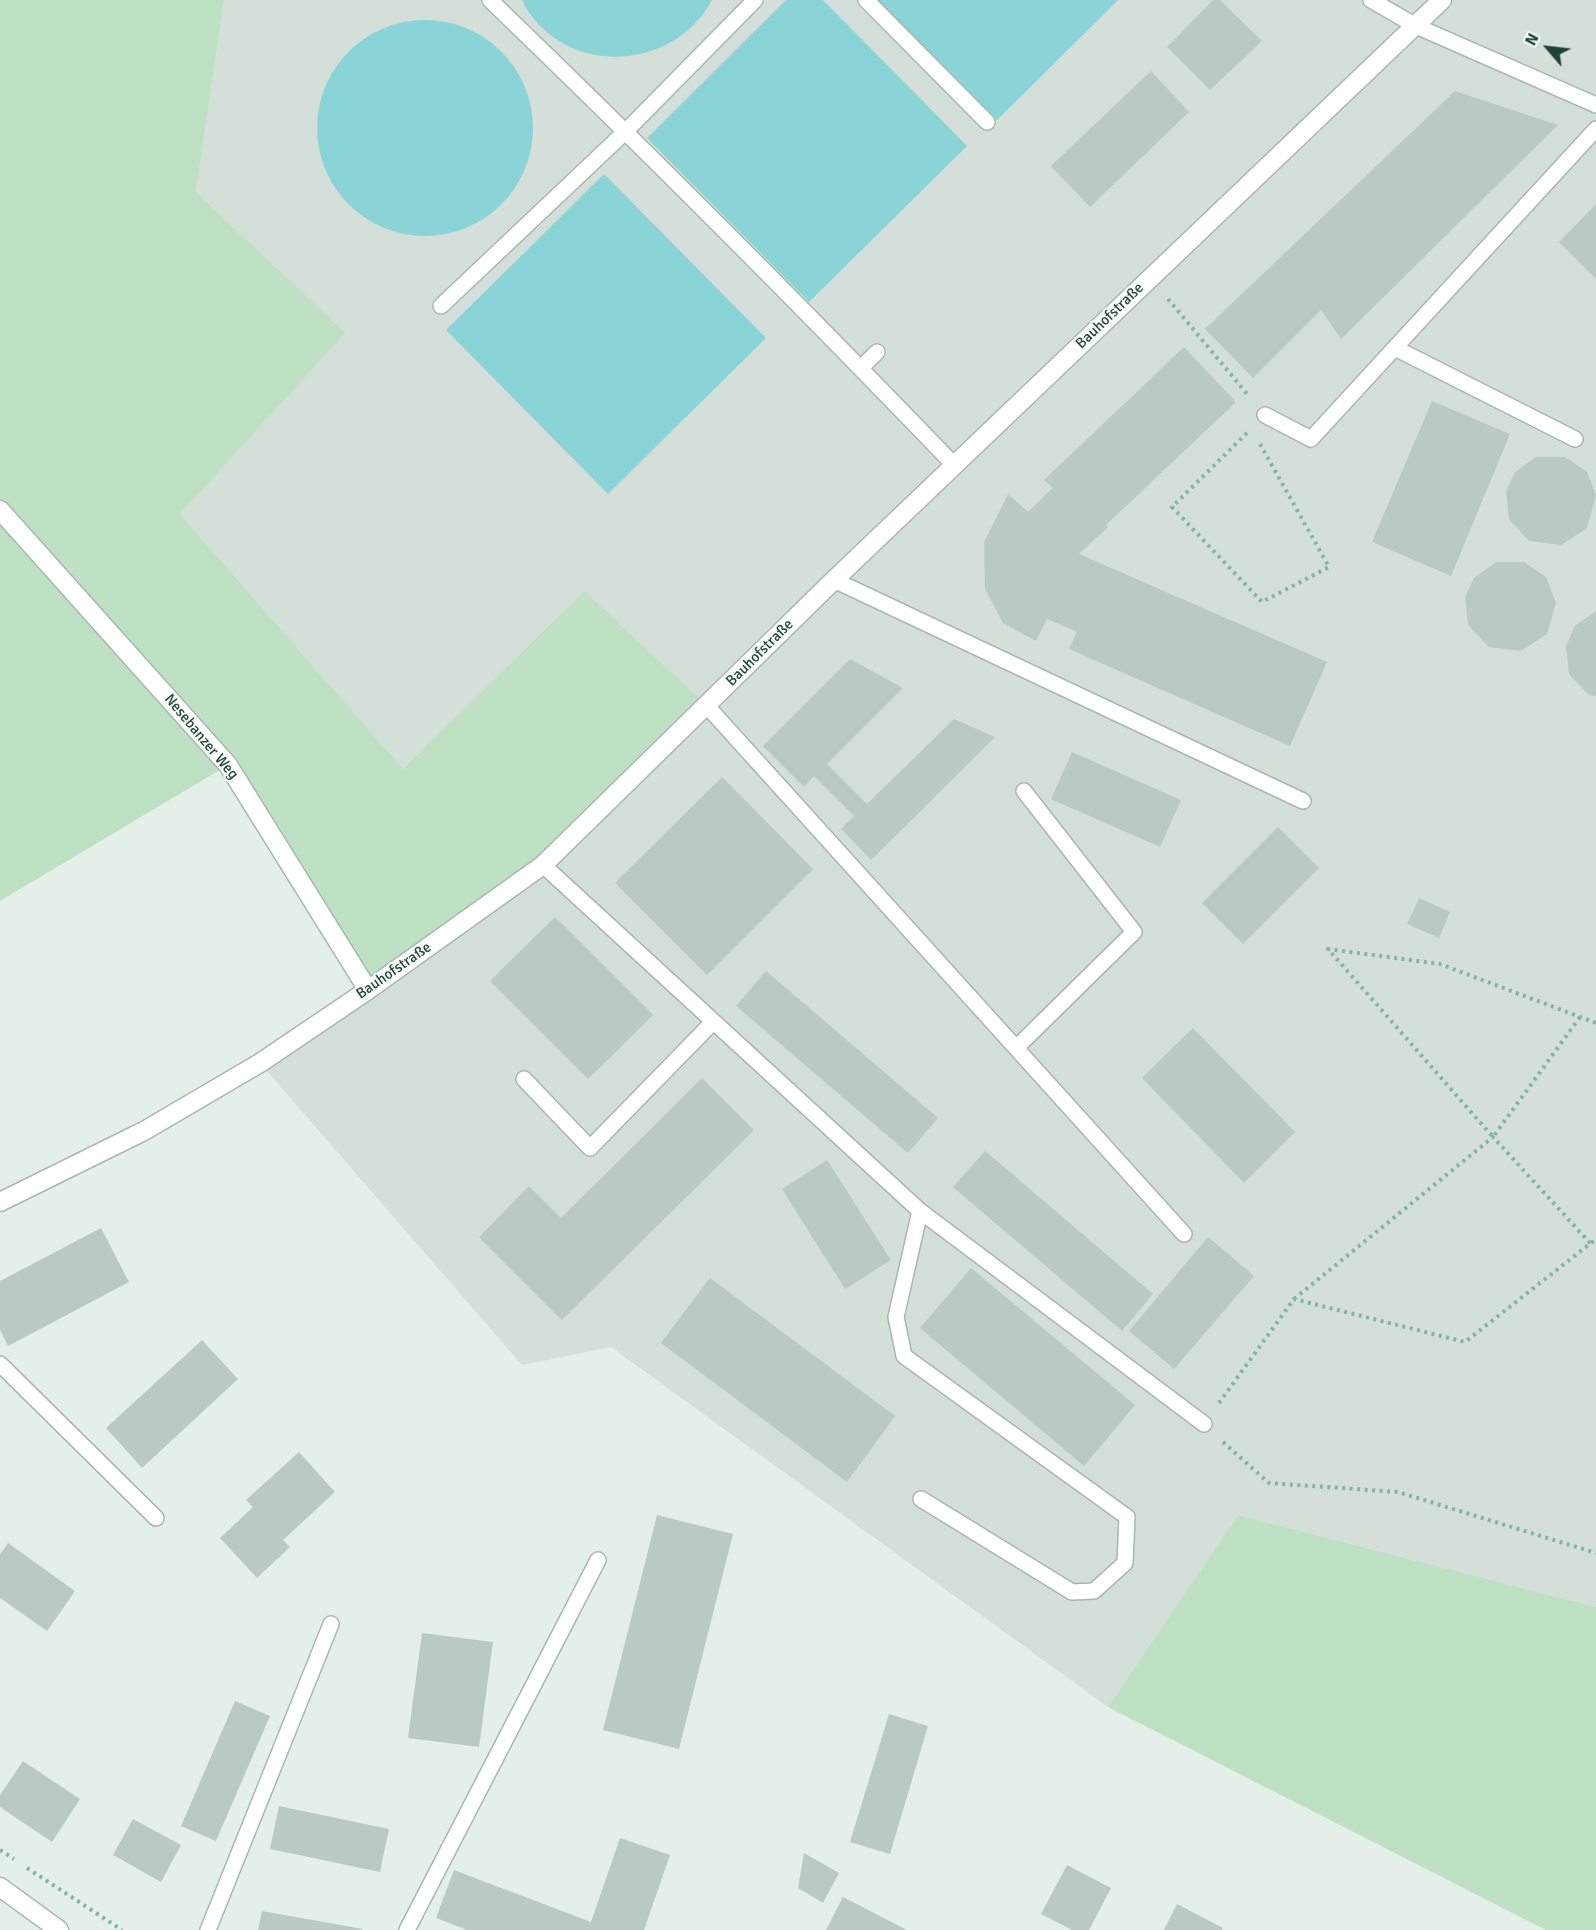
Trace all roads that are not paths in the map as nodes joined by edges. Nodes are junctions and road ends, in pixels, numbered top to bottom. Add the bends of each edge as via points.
1 (490, 0) edge
2 (754, 0) edge
3 (866, 0) edge
4 (1371, 0) edge
5 (1442, 0) edge
6 (1416, 26) junction
7 (1596, 105) edge
8 (987, 122) dead end
9 (1596, 129) edge
10 (626, 131) junction
11 (441, 306) dead end
12 (1395, 348) junction
13 (877, 352) dead end
14 (861, 368) junction
15 (1265, 416) road end
16 (1575, 439) dead end
17 (955, 466) junction
18 (0, 510) edge
19 (834, 580) junction
20 (707, 706) junction
21 (1024, 791) dead end
22 (1303, 801) dead end
23 (543, 865) junction
24 (368, 990) junction
25 (713, 1022) junction
26 (1016, 1048) junction
27 (524, 1079) dead end
28 (0, 1202) edge
29 (920, 1211) junction
30 (1184, 1234) dead end
31 (0, 1365) edge
32 (1204, 1424) road end
33 (921, 1499) dead end
34 (156, 1518) dead end
35 (598, 1560) dead end
36 (331, 1624) dead end
37 (0, 1887) edge
38 (59, 1930) edge
39 (208, 1930) edge
40 (407, 1930) edge

1 - 10 lane
2 - 10 lane
3 - 8 lane
4 - 6 lane
5 - 6 street, Bauhofstraße
6 - 7 lane
6 - 17 street, Bauhofstraße
9 - 12 lane
10 - 11 lane
10 - 14 lane
12 - 15 lane via 1311,439
12 - 16 lane
13 - 14 lane
14 - 17 lane
17 - 19 street, Bauhofstraße
18 - 24 street, Nesebanzer Weg via 228,765
19 - 20 street, Bauhofstraße
19 - 22 lane
20 - 23 street, Bauhofstraße
20 - 26 lane
21 - 26 lane via 1134,932
23 - 24 street, Bauhofstraße
23 - 25 lane
24 - 28 street, Bauhofstraße via 260,1063 144,1131
25 - 27 lane via 590,1148
25 - 29 lane
26 - 30 lane
29 - 32 lane
29 - 33 lane via 896,1317 904,1356 1126,1517 1125,1563 1094,1591 1072,1592
31 - 34 lane
35 - 40 lane
36 - 39 lane
37 - 38 street

